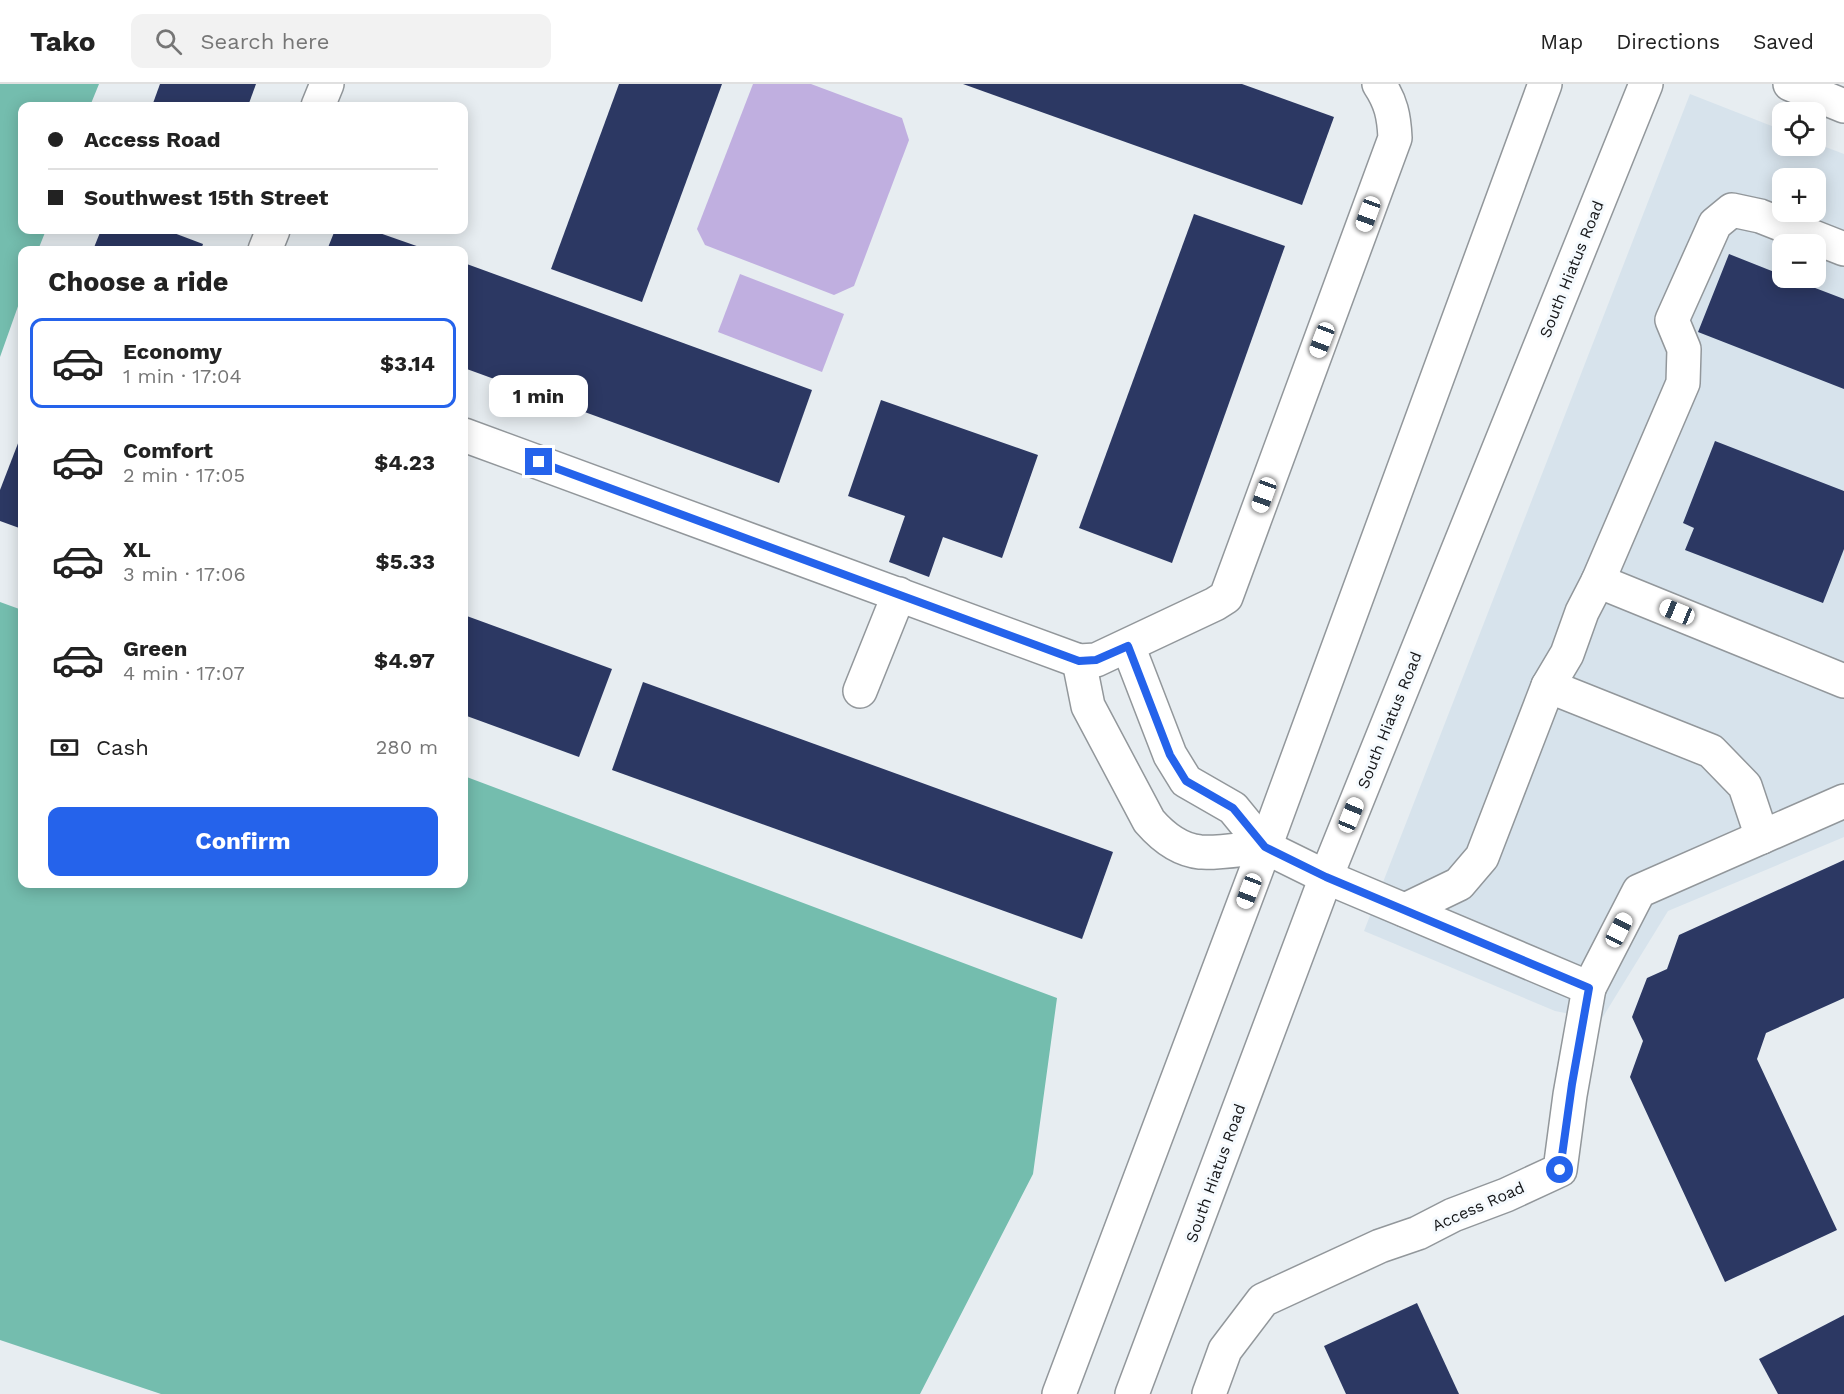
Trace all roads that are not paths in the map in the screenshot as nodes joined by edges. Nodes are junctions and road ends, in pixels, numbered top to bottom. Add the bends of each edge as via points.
1 (327, 84) edge
2 (1545, 84) edge
3 (1646, 84) edge
4 (1790, 84) edge
5 (1383, 91) edge
6 (320, 102) edge
7 (1844, 106) edge
8 (1844, 249) edge
9 (468, 436) edge
10 (1598, 581) junction
11 (899, 594) junction
12 (1128, 646) junction
13 (1088, 660) junction
14 (1844, 681) edge
15 (1548, 686) junction
16 (860, 691) dead end
17 (1844, 801) edge
18 (1761, 837) junction
19 (1265, 847) junction
20 (1326, 877) junction
21 (1405, 910) junction
22 (1589, 988) junction
23 (1059, 1394) edge
24 (1132, 1394) edge
25 (1209, 1394) edge

1 - 6 street
2 - 19 street
3 - 20 street, South Hiatus Road
4 - 7 street
5 - 12 street via 1394,115 1395,138 1226,597
8 - 10 street via 1760,216 1732,210 1715,224 1672,320 1684,350 1683,382
9 - 11 street
10 - 14 street
10 - 15 street via 1567,654
11 - 13 street
11 - 16 street
12 - 13 street
12 - 19 street via 1170,755 1186,781 1233,808
13 - 19 street via 1088,706 1149,821 1161,835 1199,852
15 - 18 street via 1711,751 1745,786
15 - 21 street via 1482,857 1459,884
17 - 18 street
18 - 22 street via 1639,891
19 - 20 street
19 - 23 street
20 - 21 street
20 - 24 street, South Hiatus Road
21 - 22 street
22 - 25 street, Access Road via 1560,1170 1263,1300 1225,1350

